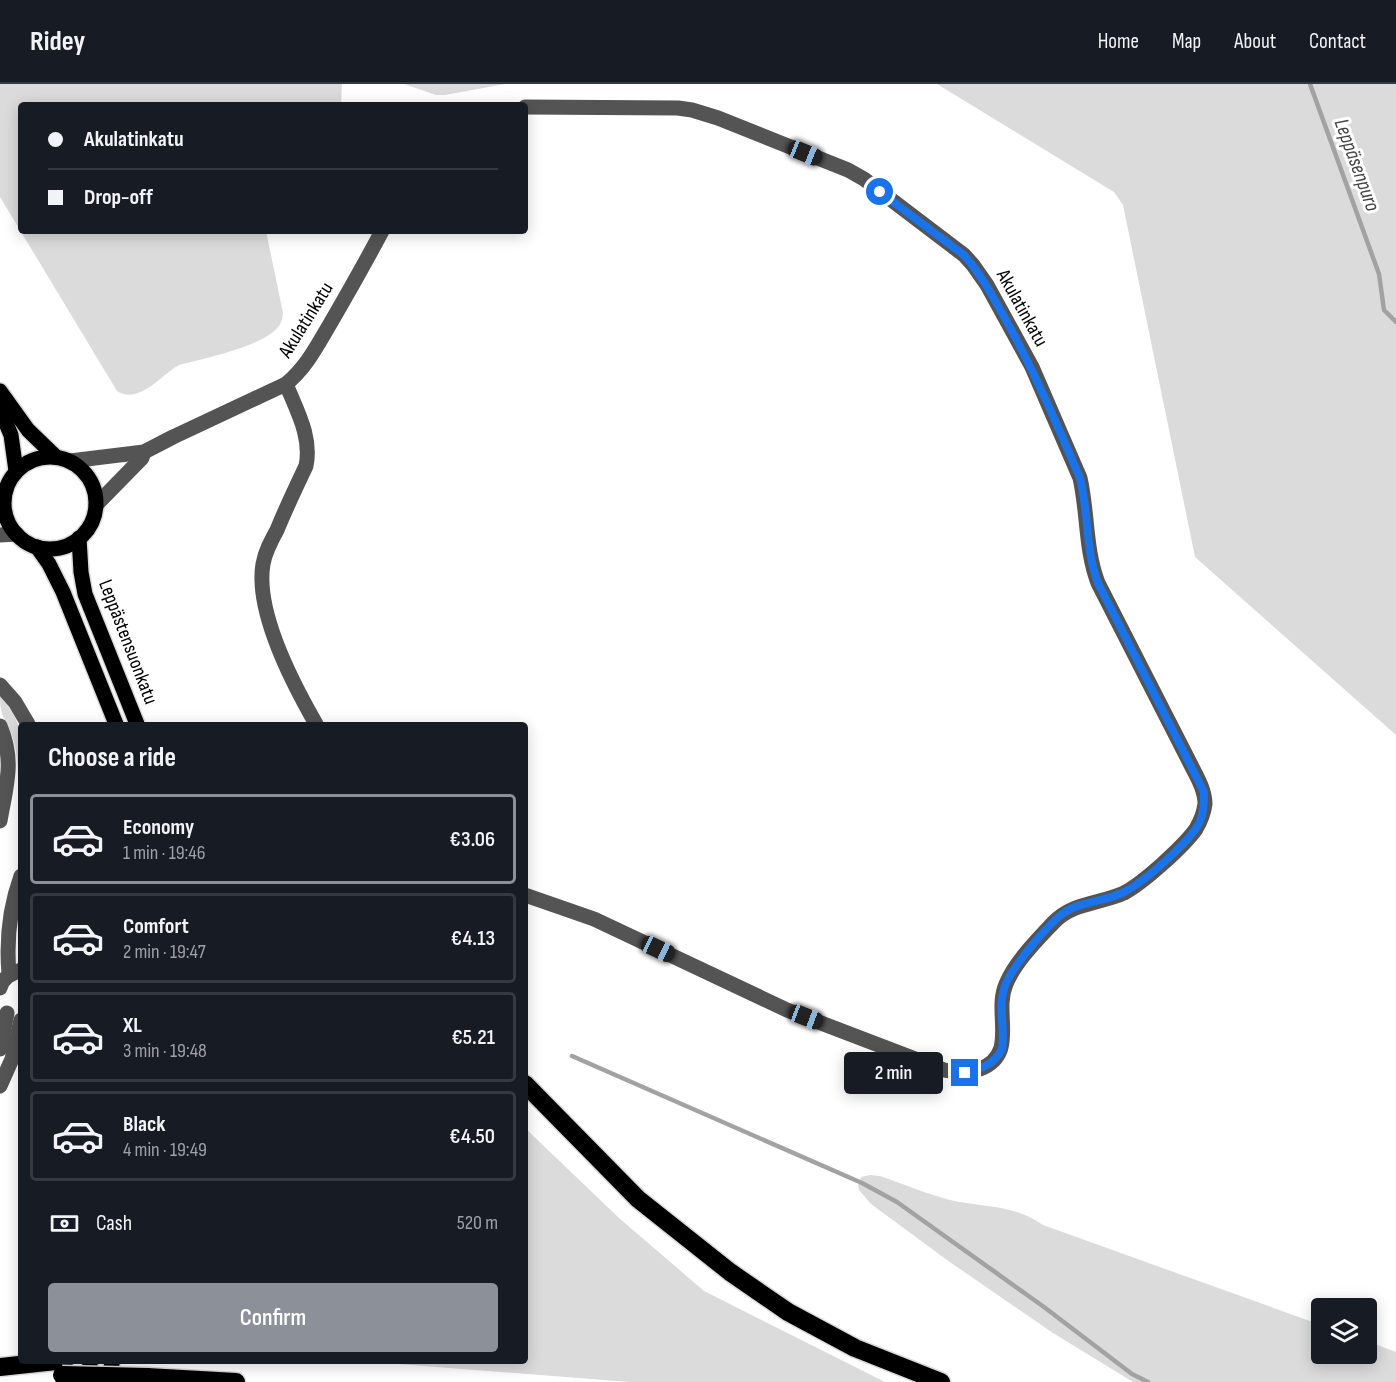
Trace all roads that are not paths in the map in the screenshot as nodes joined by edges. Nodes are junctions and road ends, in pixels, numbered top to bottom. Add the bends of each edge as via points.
1 (528, 107) edge
2 (380, 234) edge
3 (286, 384) junction
4 (0, 391) edge
5 (0, 409) edge
6 (144, 452) junction
7 (63, 459) junction
8 (16, 471) junction
9 (3, 493) edge
10 (96, 505) junction
11 (17, 534) junction
12 (0, 535) edge
13 (79, 538) junction
14 (37, 547) junction
15 (0, 685) edge
16 (27, 722) edge
17 (115, 722) edge
18 (136, 722) edge
19 (315, 722) edge
20 (0, 726) edge
21 (0, 821) edge
22 (18, 885) edge
23 (528, 896) edge
24 (4, 924) edge
25 (15, 972) edge
26 (0, 988) edge
27 (12, 1013) edge
28 (0, 1049) edge
29 (0, 1086) edge
30 (528, 1087) edge
31 (90, 1364) edge
32 (111, 1364) edge
33 (0, 1367) edge
34 (64, 1367) edge
35 (0, 1373) edge
36 (86, 1382) edge
37 (107, 1382) edge
38 (236, 1382) edge
39 (941, 1382) edge

1 - 23 street, Akulatinkatu via 678,108 718,118 848,170 964,255 987,285 1032,368 1080,478 1089,553 1098,583 1204,792 1205,804 1196,829 1135,886 1063,914 1015,967 1002,997 999,1056 986,1066 965,1073 944,1070 787,1010 594,919
2 - 3 street, Akulatinkatu via 309,359
3 - 6 street, Akulatinkatu
3 - 19 street via 305,432 308,454 265,555 261,582 274,634
4 - 7 main road via 28,430
5 - 8 main road via 11,435
6 - 7 street, Akulatinkatu
6 - 10 street, Akulatinkatu
7 - 8 main road via 35,459
7 - 10 main road via 81,469 90,480
8 - 9 main road
9 - 11 main road via 6,514
10 - 13 main road via 88,529
11 - 12 street
11 - 14 main road
13 - 14 main road via 60,548
13 - 18 main road, Leppästensuonkatu via 85,594
14 - 17 main road, Leppästensuonkatu via 63,592
15 - 16 street
20 - 21 street via 9,752 9,766
22 - 24 street
24 - 25 street
25 - 26 street
27 - 28 street
27 - 29 street via 12,1059
30 - 39 highway via 638,1199 730,1272 788,1312 855,1348
31 - 36 main road
32 - 37 main road
33 - 34 highway
34 - 35 highway
34 - 38 highway, bridge

